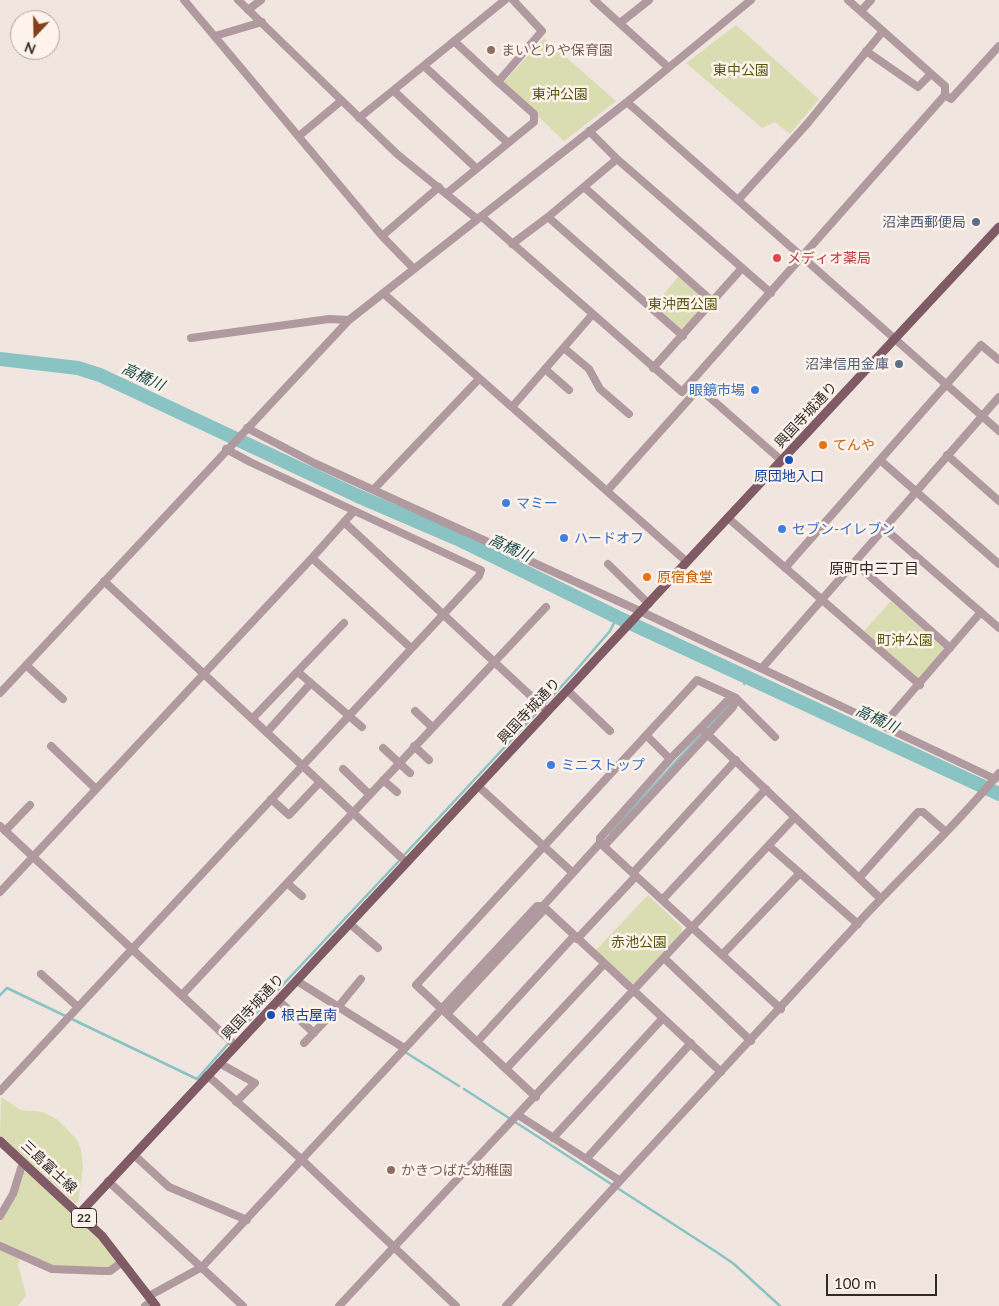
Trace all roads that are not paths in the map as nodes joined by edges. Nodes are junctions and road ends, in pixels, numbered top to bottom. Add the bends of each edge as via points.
1 (184, 0) edge
2 (238, 0) edge
3 (261, 0) edge
4 (505, 0) edge
5 (513, 0) edge
6 (594, 0) edge
7 (649, 0) edge
8 (751, 0) edge
9 (848, 0) edge
10 (871, 0) edge
11 (248, 10) junction
12 (861, 11) junction
13 (262, 22) junction
14 (620, 23) junction
15 (883, 31) junction
16 (214, 36) junction
17 (454, 41) junction
18 (999, 46) edge
19 (866, 51) junction
20 (424, 66) junction
21 (668, 67) junction
22 (932, 74) junction
23 (498, 82) junction
24 (394, 91) junction
25 (945, 95) junction
26 (342, 101) junction
27 (627, 102) junction
28 (360, 118) junction
29 (588, 131) junction
30 (299, 136) junction
31 (507, 142) junction
32 (617, 159) junction
33 (476, 168) junction
34 (584, 186) junction
35 (439, 187) junction
36 (446, 193) junction
37 (738, 200) junction
38 (479, 217) junction
39 (548, 217) junction
40 (999, 227) edge
41 (382, 236) junction
42 (512, 244) junction
43 (802, 257) junction
44 (413, 268) junction
45 (742, 268) junction
46 (384, 293) junction
47 (771, 293) junction
48 (713, 302) junction
49 (592, 315) junction
50 (349, 320) junction
51 (683, 336) junction
52 (191, 338) dead end
53 (896, 340) junction
54 (564, 348) junction
55 (999, 360) edge
56 (653, 368) junction
57 (545, 369) junction
58 (479, 379) junction
59 (946, 384) junction
60 (569, 390) dead end
61 (999, 397) edge
62 (512, 407) junction
63 (629, 414) dead end
64 (982, 416) junction
65 (245, 430) junction
66 (999, 431) edge
67 (226, 449) junction
68 (947, 455) junction
69 (880, 460) junction
70 (782, 461) junction
71 (374, 490) junction
72 (608, 491) junction
73 (915, 491) junction
74 (999, 501) edge
75 (354, 511) junction
76 (728, 518) junction
77 (344, 522) junction
78 (885, 528) junction
79 (312, 558) junction
80 (687, 562) junction
81 (855, 563) junction
82 (608, 564) dead end
83 (999, 564) edge
84 (785, 568) junction
85 (104, 581) junction
86 (822, 600) junction
87 (649, 604) junction
88 (546, 607) dead end
89 (981, 612) junction
90 (444, 613) junction
91 (640, 614) junction
92 (344, 623) dead end
93 (999, 628) edge
94 (411, 648) junction
95 (950, 648) junction
96 (494, 661) junction
97 (26, 665) junction
98 (762, 668) junction
99 (298, 672) junction
100 (204, 674) junction
101 (312, 683) junction
102 (920, 685) junction
103 (567, 690) junction
104 (0, 693) edge
105 (736, 698) junction
106 (63, 699) dead end
107 (544, 708) junction
108 (415, 711) dead end
109 (348, 715) junction
110 (252, 719) junction
111 (883, 725) junction
112 (362, 727) dead end
113 (432, 727) junction
114 (610, 731) dead end
115 (705, 731) junction
116 (267, 732) junction
117 (646, 735) junction
118 (775, 737) dead end
119 (51, 746) dead end
120 (414, 746) junction
121 (383, 748) dead end
122 (670, 759) junction
123 (429, 760) dead end
124 (736, 760) junction
125 (398, 763) junction
126 (302, 765) junction
127 (343, 769) dead end
128 (410, 774) dead end
129 (996, 778) edge
130 (383, 780) junction
131 (320, 782) junction
132 (478, 786) junction
133 (96, 789) junction
134 (766, 789) junction
135 (397, 792) dead end
136 (369, 794) junction
137 (271, 798) junction
138 (30, 804) dead end
139 (353, 812) junction
140 (795, 817) junction
141 (2, 828) edge
142 (946, 832) junction
143 (543, 845) junction
144 (602, 845) junction
145 (769, 846) junction
146 (33, 856) junction
147 (408, 863) junction
148 (572, 873) junction
149 (800, 873) junction
150 (635, 875) junction
151 (858, 878) junction
152 (287, 883) junction
153 (0, 892) edge
154 (302, 896) dead end
155 (663, 899) junction
156 (881, 899) junction
157 (542, 906) junction
158 (350, 924) junction
159 (858, 924) junction
160 (692, 928) junction
161 (575, 937) junction
162 (378, 948) dead end
163 (132, 949) junction
164 (722, 955) junction
165 (664, 958) junction
166 (604, 964) junction
167 (41, 974) dead end
168 (361, 980) dead end
169 (297, 981) junction
170 (633, 992) junction
171 (182, 995) junction
172 (278, 1000) junction
173 (338, 1007) junction
174 (780, 1008) junction
175 (75, 1010) junction
176 (444, 1011) junction
177 (663, 1018) junction
178 (324, 1021) dead end
179 (314, 1033) junction
180 (751, 1041) junction
181 (477, 1042) junction
182 (304, 1043) dead end
183 (691, 1043) junction
184 (236, 1046) junction
185 (404, 1048) junction
186 (219, 1063) junction
187 (506, 1069) junction
188 (721, 1072) junction
189 (207, 1075) junction
190 (0, 1091) edge
191 (536, 1097) junction
192 (236, 1102) junction
193 (518, 1115) junction
194 (553, 1138) junction
195 (0, 1141) edge
196 (134, 1155) junction
197 (587, 1158) junction
198 (301, 1159) junction
199 (24, 1162) junction
200 (619, 1180) junction
201 (108, 1181) junction
202 (79, 1214) junction
203 (0, 1216) edge
204 (247, 1220) junction
205 (0, 1246) edge
206 (393, 1247) junction
207 (122, 1262) junction
208 (202, 1267) junction
209 (151, 1302) edge
210 (243, 1306) edge
211 (339, 1306) edge
212 (456, 1306) edge
213 (506, 1306) edge

1 - 16 street
2 - 11 street
3 - 11 street
4 - 17 street
5 - 23 street via 542,31
6 - 14 street
7 - 14 street
8 - 21 street
9 - 12 street
10 - 12 street
11 - 13 street
12 - 15 street
13 - 16 street
13 - 26 street
14 - 21 street
15 - 19 street
15 - 22 street
16 - 30 street
17 - 20 street
17 - 23 street
18 - 25 street via 952,99
19 - 22 street via 918,87
19 - 37 street via 807,124
20 - 24 street
20 - 31 street
21 - 27 street
22 - 25 street via 945,86
23 - 31 street via 534,114 534,122
24 - 28 street
24 - 33 street
25 - 43 street
26 - 28 street
26 - 30 street
27 - 29 street
27 - 37 street
28 - 35 street via 397,154
29 - 32 street
29 - 38 street
30 - 41 street
31 - 33 street
32 - 34 street
32 - 45 street
33 - 36 street
34 - 39 street
34 - 48 street
35 - 36 street
35 - 41 street
36 - 38 street
37 - 43 street
38 - 42 street
38 - 44 street
39 - 42 street
39 - 51 street
40 - 53 main road, 興国寺城通り
41 - 44 street
42 - 49 street
43 - 47 street
43 - 53 street
44 - 46 street
45 - 47 street
45 - 48 street
46 - 50 street
46 - 58 street
47 - 56 street via 682,392
48 - 51 street
49 - 54 street
49 - 56 street
50 - 52 street via 329,319
50 - 65 street
51 - 56 street
53 - 59 street
53 - 70 main road, 興国寺城通り
54 - 57 street
54 - 63 street via 589,369 600,389
55 - 59 street via 981,345
57 - 60 street
57 - 62 street
58 - 62 street
58 - 71 street
59 - 64 street
59 - 69 street
61 - 64 street
62 - 72 street
64 - 66 street
64 - 68 street
65 - 67 street
65 - 71 street
67 - 75 street
67 - 85 street
68 - 73 street
68 - 74 street
69 - 73 street
69 - 84 street
70 - 72 street via 699,388
70 - 76 main road, 興国寺城通り
71 - 91 street
72 - 80 street
73 - 78 street
73 - 83 street
75 - 77 street
75 - 90 street via 480,570 479,576
76 - 80 main road, 興国寺城通り
76 - 84 street
77 - 79 street
77 - 90 street
78 - 81 street
78 - 89 street
79 - 94 street
79 - 100 street
80 - 87 main road, 興国寺城通り
81 - 86 street
81 - 95 street
82 - 87 street
84 - 86 street
85 - 97 street
85 - 100 street
86 - 98 street
86 - 102 street
87 - 91 main road, 興国寺城通り
88 - 96 street
89 - 93 street
89 - 95 street
90 - 94 street
90 - 96 street
91 - 98 street
91 - 103 main road, 興国寺城通り
92 - 99 street
94 - 109 street
95 - 102 street
96 - 107 street
96 - 113 street
97 - 104 street
97 - 106 street
98 - 111 street
99 - 101 street
99 - 110 street
100 - 110 street
100 - 133 street
101 - 109 street
101 - 116 street
102 - 111 street
103 - 107 main road, 興国寺城通り
103 - 114 street
105 - 115 street via 733,707
105 - 117 street via 697,680
105 - 118 street
107 - 132 main road, 興国寺城通り
108 - 113 street
109 - 112 street
109 - 126 street
110 - 116 street
111 - 129 street
113 - 120 street
115 - 122 street
115 - 124 street
115 - 144 street
116 - 126 street
117 - 122 street
117 - 143 street
119 - 133 street
120 - 123 street
120 - 125 street
121 - 125 street
122 - 144 street via 600,838
124 - 134 street
124 - 150 street
125 - 128 street
125 - 130 street
126 - 131 street
126 - 137 street
127 - 136 street
129 - 142 street
130 - 135 street
130 - 136 street
131 - 137 street via 289,815
131 - 139 street
132 - 143 street
132 - 147 main road, 興国寺城通り
133 - 146 street
134 - 140 street
134 - 155 street
136 - 139 street
137 - 163 street
138 - 141 street
139 - 147 street
139 - 152 street
140 - 145 street
140 - 151 street
141 - 146 street
142 - 151 street via 923,812 918,812
142 - 156 street
143 - 148 street
143 - 176 street via 416,985
144 - 148 street
144 - 150 street
145 - 149 street
145 - 160 street
146 - 153 street
146 - 163 street
147 - 158 main road, 興国寺城通り
148 - 157 street
149 - 159 street
149 - 164 street
150 - 155 street
150 - 161 street
151 - 156 street
152 - 154 street
152 - 171 street
155 - 160 street
156 - 159 street
157 - 161 street
157 - 176 street via 537,906
158 - 162 street
158 - 169 main road, 興国寺城通り
159 - 174 street
160 - 164 street
160 - 165 street
161 - 166 street
161 - 181 street
163 - 171 street
163 - 175 street
164 - 174 street
165 - 170 street
165 - 180 street
166 - 170 street
166 - 187 street
167 - 175 street
168 - 173 street
169 - 172 main road, 興国寺城通り
169 - 173 street
170 - 177 street
170 - 191 street
171 - 184 street
172 - 179 street
172 - 184 main road, 興国寺城通り
173 - 185 street
174 - 180 street
175 - 190 street
176 - 181 street
176 - 185 street
177 - 183 street
177 - 194 street
178 - 179 street
179 - 182 street
180 - 188 street
181 - 187 street
183 - 188 street
183 - 197 street
184 - 186 main road, 興国寺城通り
185 - 198 street
186 - 189 main road, 興国寺城通り
186 - 192 street via 255,1083
187 - 191 street
188 - 200 street
189 - 192 street
189 - 196 main road, 興国寺城通り
191 - 193 street
192 - 198 street
193 - 194 street
193 - 206 street
194 - 197 street
195 - 199 main road, 三島富士線 / 22
196 - 201 main road, 興国寺城通り
196 - 204 street via 169,1186
197 - 200 street
198 - 204 street
198 - 206 street
199 - 202 main road, 三島富士線 / 22
199 - 203 street via 13,1194
200 - 213 street
201 - 202 main road, 興国寺城通り
201 - 208 street
202 - 207 main road, 三島富士線 / 22
204 - 208 street
205 - 207 street via 52,1269 103,1272
206 - 211 street
206 - 212 street
207 - 209 main road, 三島富士線 / 22
208 - 209 street
208 - 210 street

